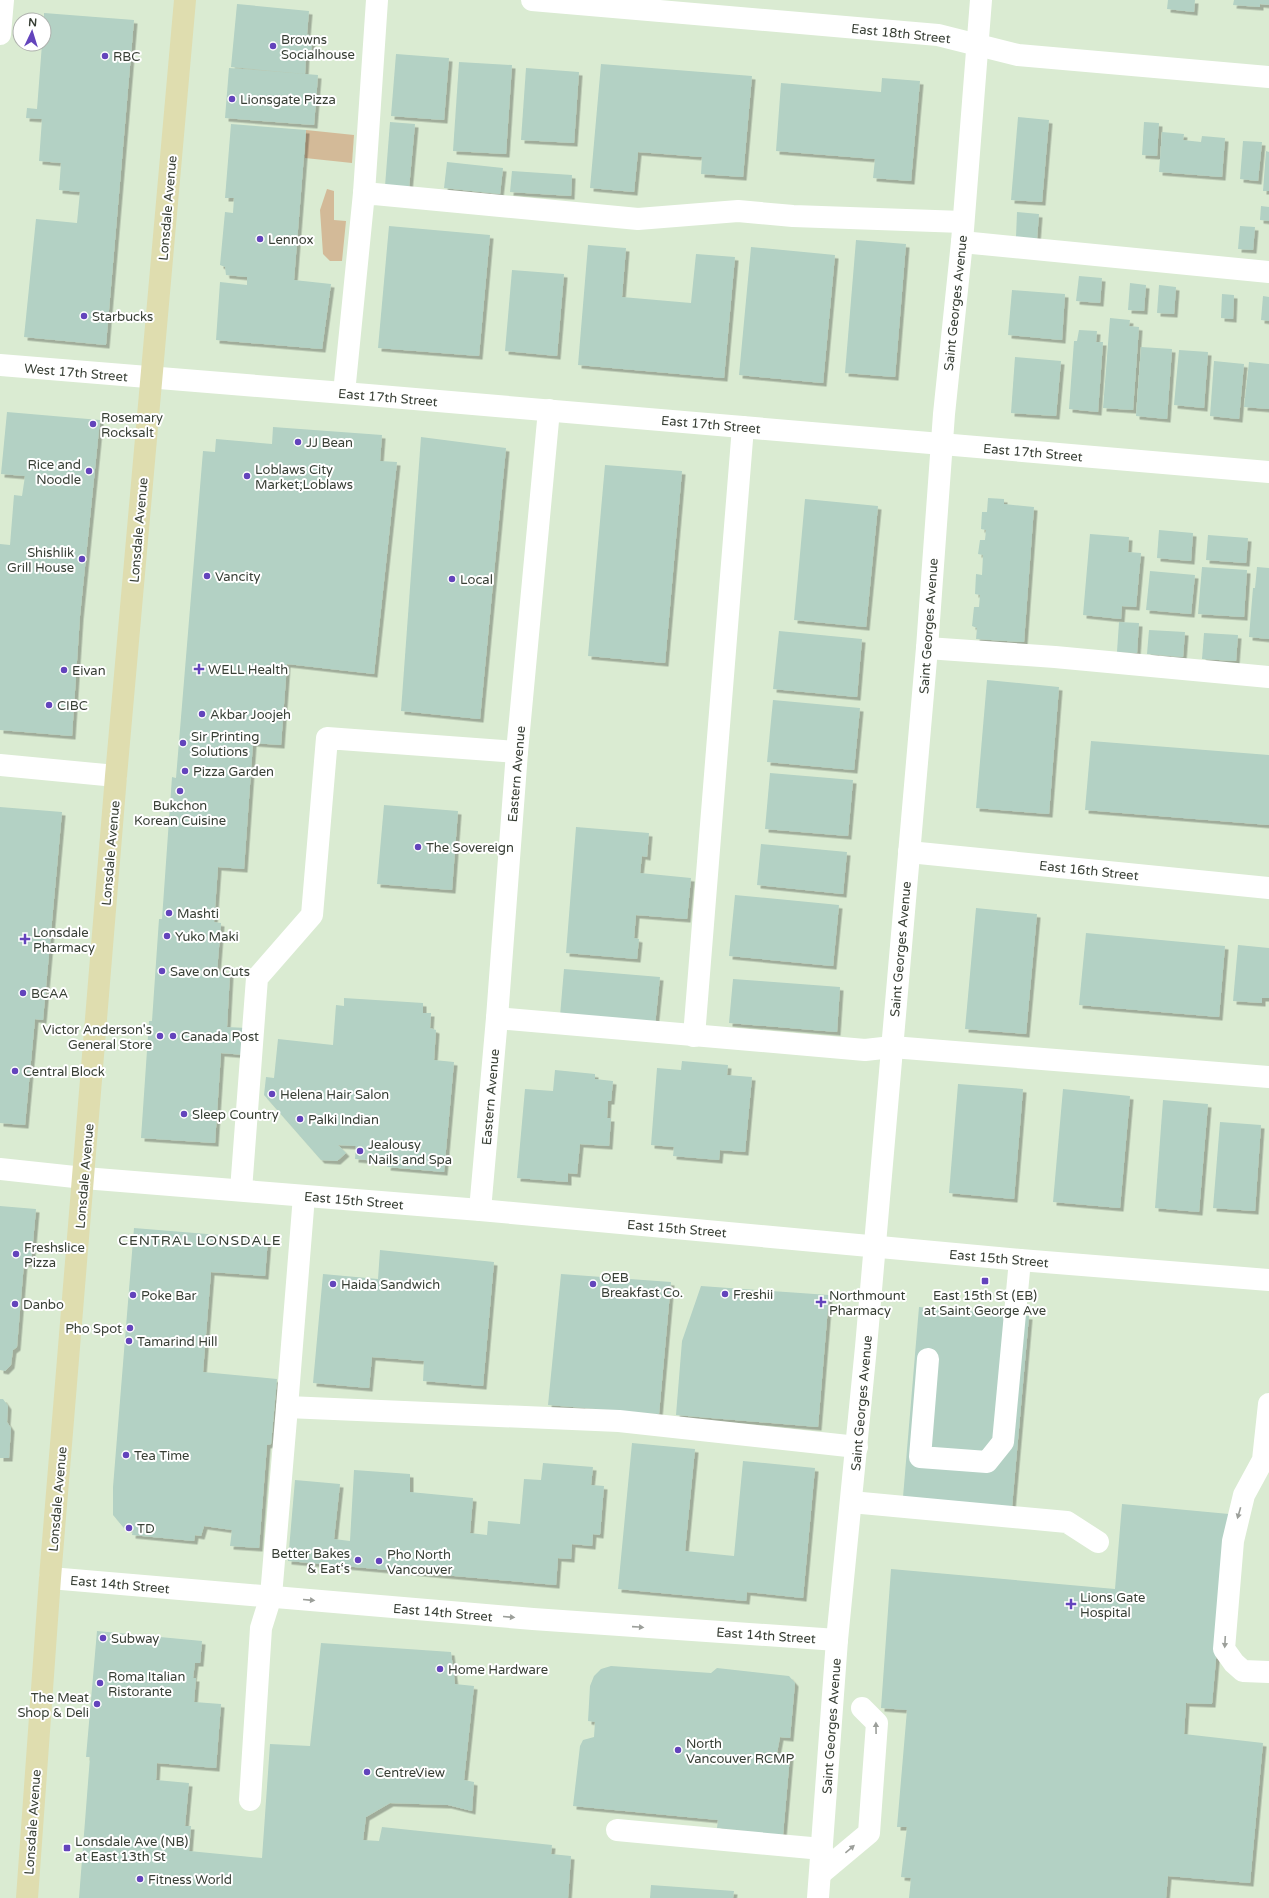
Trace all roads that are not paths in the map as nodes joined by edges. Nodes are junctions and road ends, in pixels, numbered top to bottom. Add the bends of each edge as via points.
1 (3, 0) edge
2 (185, 0) edge
3 (377, 0) edge
4 (532, 0) edge
5 (981, 0) edge
6 (0, 34) edge
7 (977, 44) junction
8 (1269, 77) edge
9 (364, 193) junction
10 (963, 232) junction
11 (1269, 272) edge
12 (0, 365) edge
13 (152, 378) junction
14 (344, 393) junction
15 (548, 410) junction
16 (743, 427) junction
17 (942, 444) junction
18 (1269, 472) edge
19 (926, 648) junction
20 (1269, 677) edge
21 (517, 752) junction
22 (0, 765) edge
23 (116, 776) junction
24 (908, 852) junction
25 (1269, 888) edge
26 (497, 1018) junction
27 (694, 1036) junction
28 (892, 1047) junction
29 (1269, 1077) edge
30 (0, 1169) edge
31 (84, 1178) junction
32 (241, 1190) junction
33 (304, 1196) junction
34 (480, 1210) junction
35 (875, 1246) junction
36 (1020, 1260) junction
37 (1269, 1280) edge
38 (928, 1359) dead end
39 (1269, 1404) edge
40 (287, 1407) junction
41 (857, 1447) junction
42 (851, 1502) junction
43 (1098, 1542) dead end
44 (50, 1578) junction
45 (271, 1596) junction
46 (837, 1640) junction
47 (1269, 1672) edge
48 (862, 1708) dead end
49 (250, 1800) dead end
50 (616, 1830) dead end
51 (822, 1848) junction
52 (820, 1874) junction
53 (27, 1898) edge
54 (818, 1898) edge

1 - 6 street
2 - 13 main road, Lonsdale Avenue
3 - 9 street
4 - 7 street, East 18th Street via 938,35
5 - 7 street, Saint Georges Avenue
7 - 8 street, East 18th Street via 1018,55
7 - 10 street, Saint Georges Avenue
9 - 10 street via 638,219 738,211
9 - 14 street
10 - 11 street
10 - 17 street, Saint Georges Avenue
12 - 13 street, West 17th Street
13 - 14 street, East 17th Street
13 - 23 main road, Lonsdale Avenue
14 - 15 street, East 17th Street
15 - 16 street, East 17th Street
15 - 21 street, Eastern Avenue
16 - 17 street, East 17th Street
16 - 27 street
17 - 18 street, East 17th Street
17 - 19 street, Saint Georges Avenue
19 - 20 street
19 - 24 street, Saint Georges Avenue
21 - 26 street, Eastern Avenue
21 - 32 street via 327,738 312,915 256,978
22 - 23 street
23 - 31 main road, Lonsdale Avenue
24 - 25 street, East 16th Street
24 - 28 street, Saint Georges Avenue
26 - 27 street
26 - 34 street, Eastern Avenue
27 - 28 street via 865,1050
28 - 29 street
28 - 35 street, Saint Georges Avenue
30 - 31 street, East 15th Street
31 - 32 street, East 15th Street
31 - 44 main road, Lonsdale Avenue
32 - 33 street, East 15th Street
33 - 34 street, East 15th Street
33 - 40 street
34 - 35 street, East 15th Street
35 - 36 street, East 15th Street
35 - 41 street, Saint Georges Avenue
36 - 37 street, East 15th Street
36 - 38 street via 1003,1442 987,1462 920,1457
39 -> 47 street via 1263,1460 1244,1495 1233,1541 1224,1649 1234,1664 1243,1671
40 - 41 street via 619,1421
40 - 45 street
41 - 42 street, Saint Georges Avenue
42 - 43 street via 1067,1522
42 - 46 street, Saint Georges Avenue
44 - 45 street, East 14th Street
44 - 53 main road, Lonsdale Avenue
45 -> 46 street, East 14th Street via 533,1620
45 - 49 street via 260,1628
46 - 51 street, Saint Georges Avenue
52 -> 48 street via 869,1833 877,1723
50 - 51 street
51 - 52 street, Saint Georges Avenue
52 - 54 street, Saint Georges Avenue

